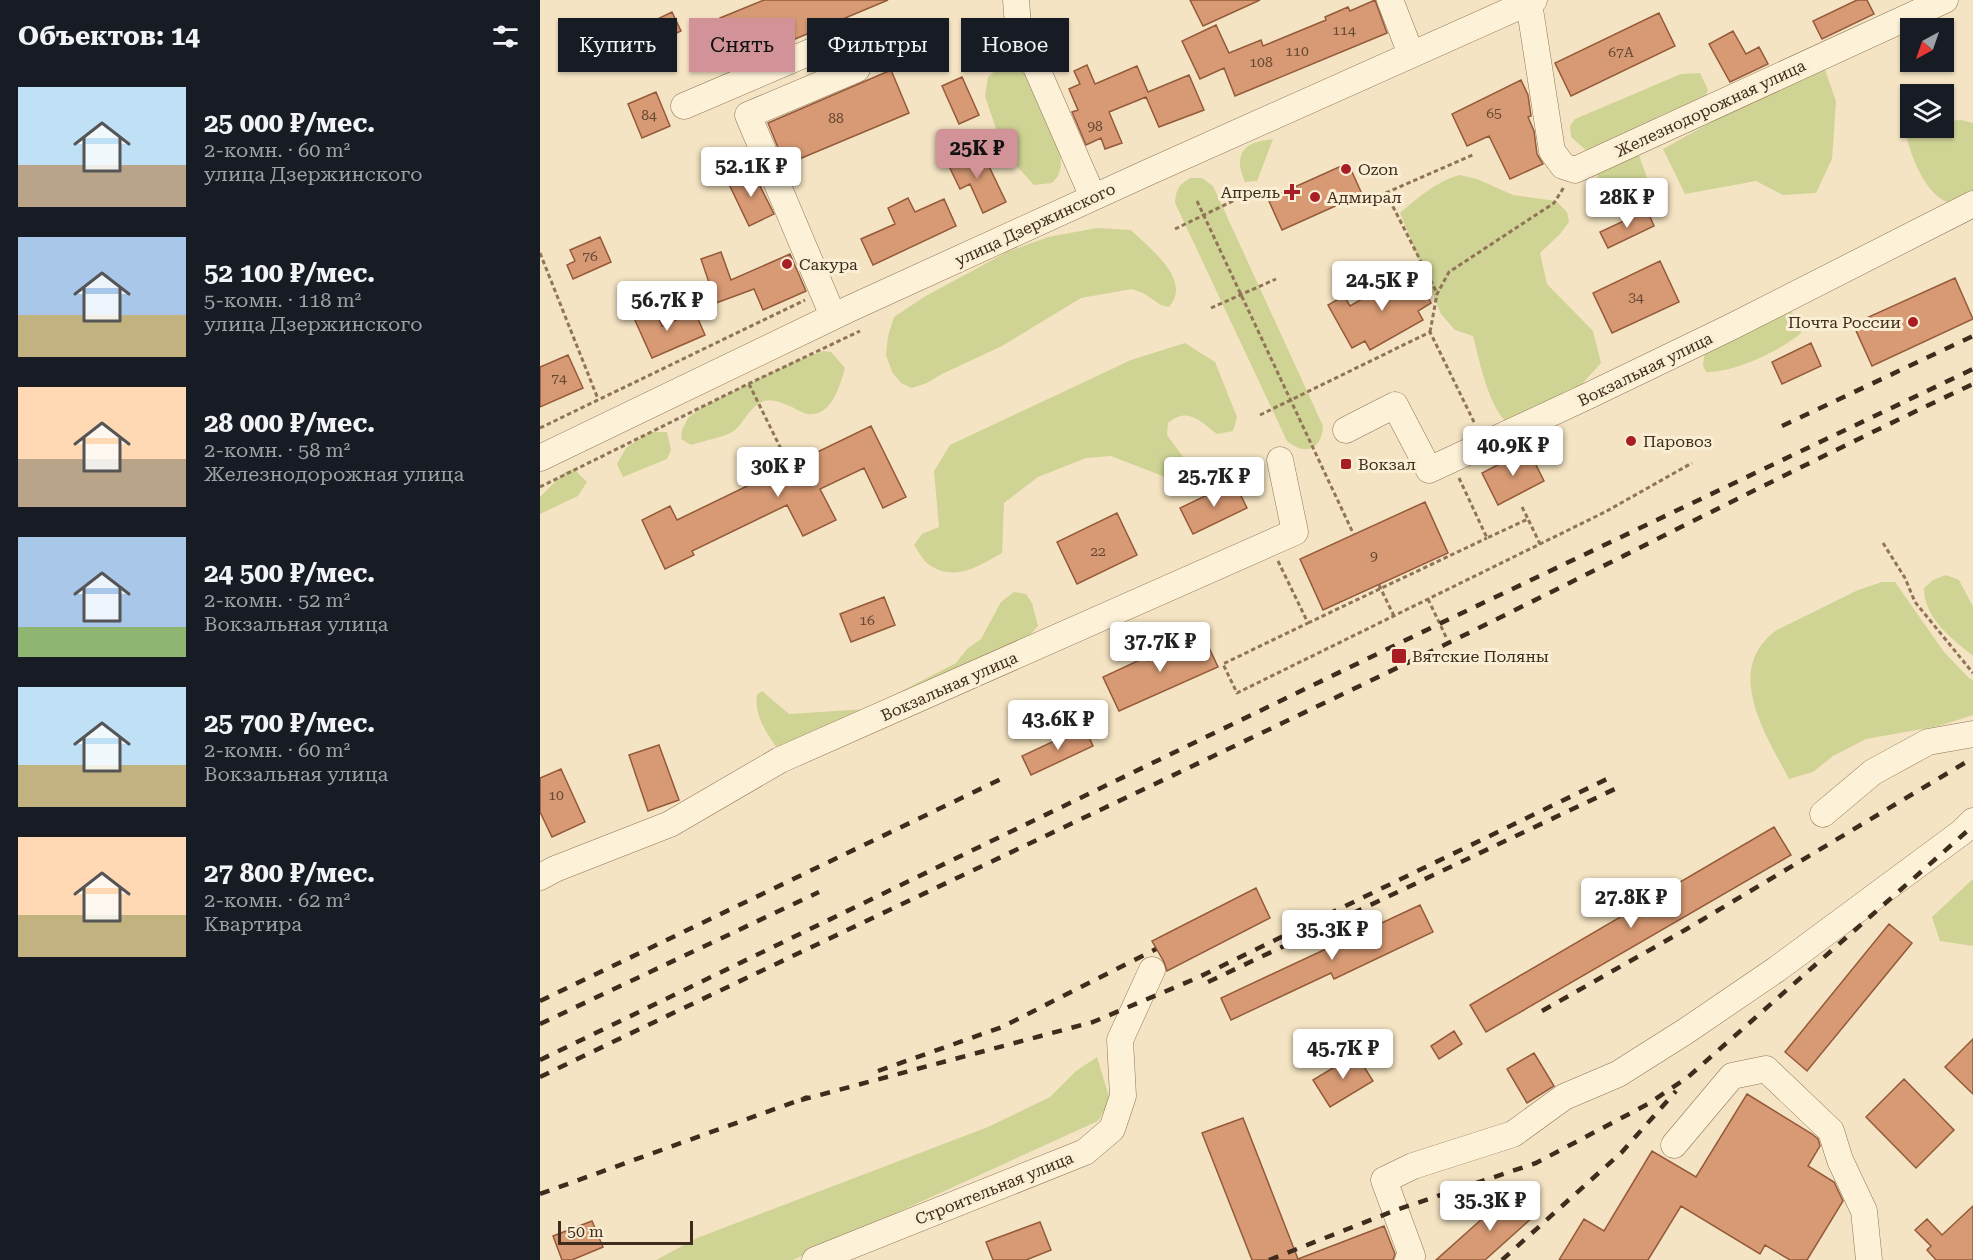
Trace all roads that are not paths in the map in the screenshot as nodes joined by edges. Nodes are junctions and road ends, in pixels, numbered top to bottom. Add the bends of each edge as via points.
1 (1016, 0) edge
2 (1390, 0) edge
3 (1944, 0) edge
4 (1532, 1) edge
5 (1412, 54) junction
6 (734, 84) junction
7 (684, 106) dead end
8 (748, 115) junction
9 (1093, 197) junction
10 (1973, 204) edge
11 (833, 316) junction
12 (1346, 430) dead end
13 (540, 458) edge
14 (1280, 460) dead end
15 (1973, 734) edge
16 (1823, 814) dead end
17 (1973, 821) edge
18 (540, 877) edge
19 (1152, 970) dead end
20 (1674, 1145) dead end
21 (815, 1260) edge
22 (1408, 1260) edge
23 (1869, 1260) edge

1 - 9 street via 1018,26
2 - 5 street
3 - 4 street, Железнодорожная улица via 1575,170 1563,166 1552,151
4 - 5 street, улица Дзержинского
5 - 9 street, улица Дзержинского
6 - 7 street
6 - 8 street
6 - 8 street via 843,38 857,69
8 - 11 street
9 - 11 street, улица Дзержинского
10 - 12 street, Вокзальная улица via 1721,332 1429,470 1395,405
11 - 13 street, улица Дзержинского via 743,373
14 - 18 street, Вокзальная улица via 1295,532 780,760 670,825
15 - 16 street via 1928,742 1873,772
17 - 22 street via 1777,969 1618,1074 1564,1097 1513,1134 1413,1166 1384,1180 1412,1256
19 - 21 street, Строительная улица via 1120,1040 1123,1096 1112,1129 1085,1152
20 - 23 street via 1732,1076 1766,1069 1831,1131 1864,1210

